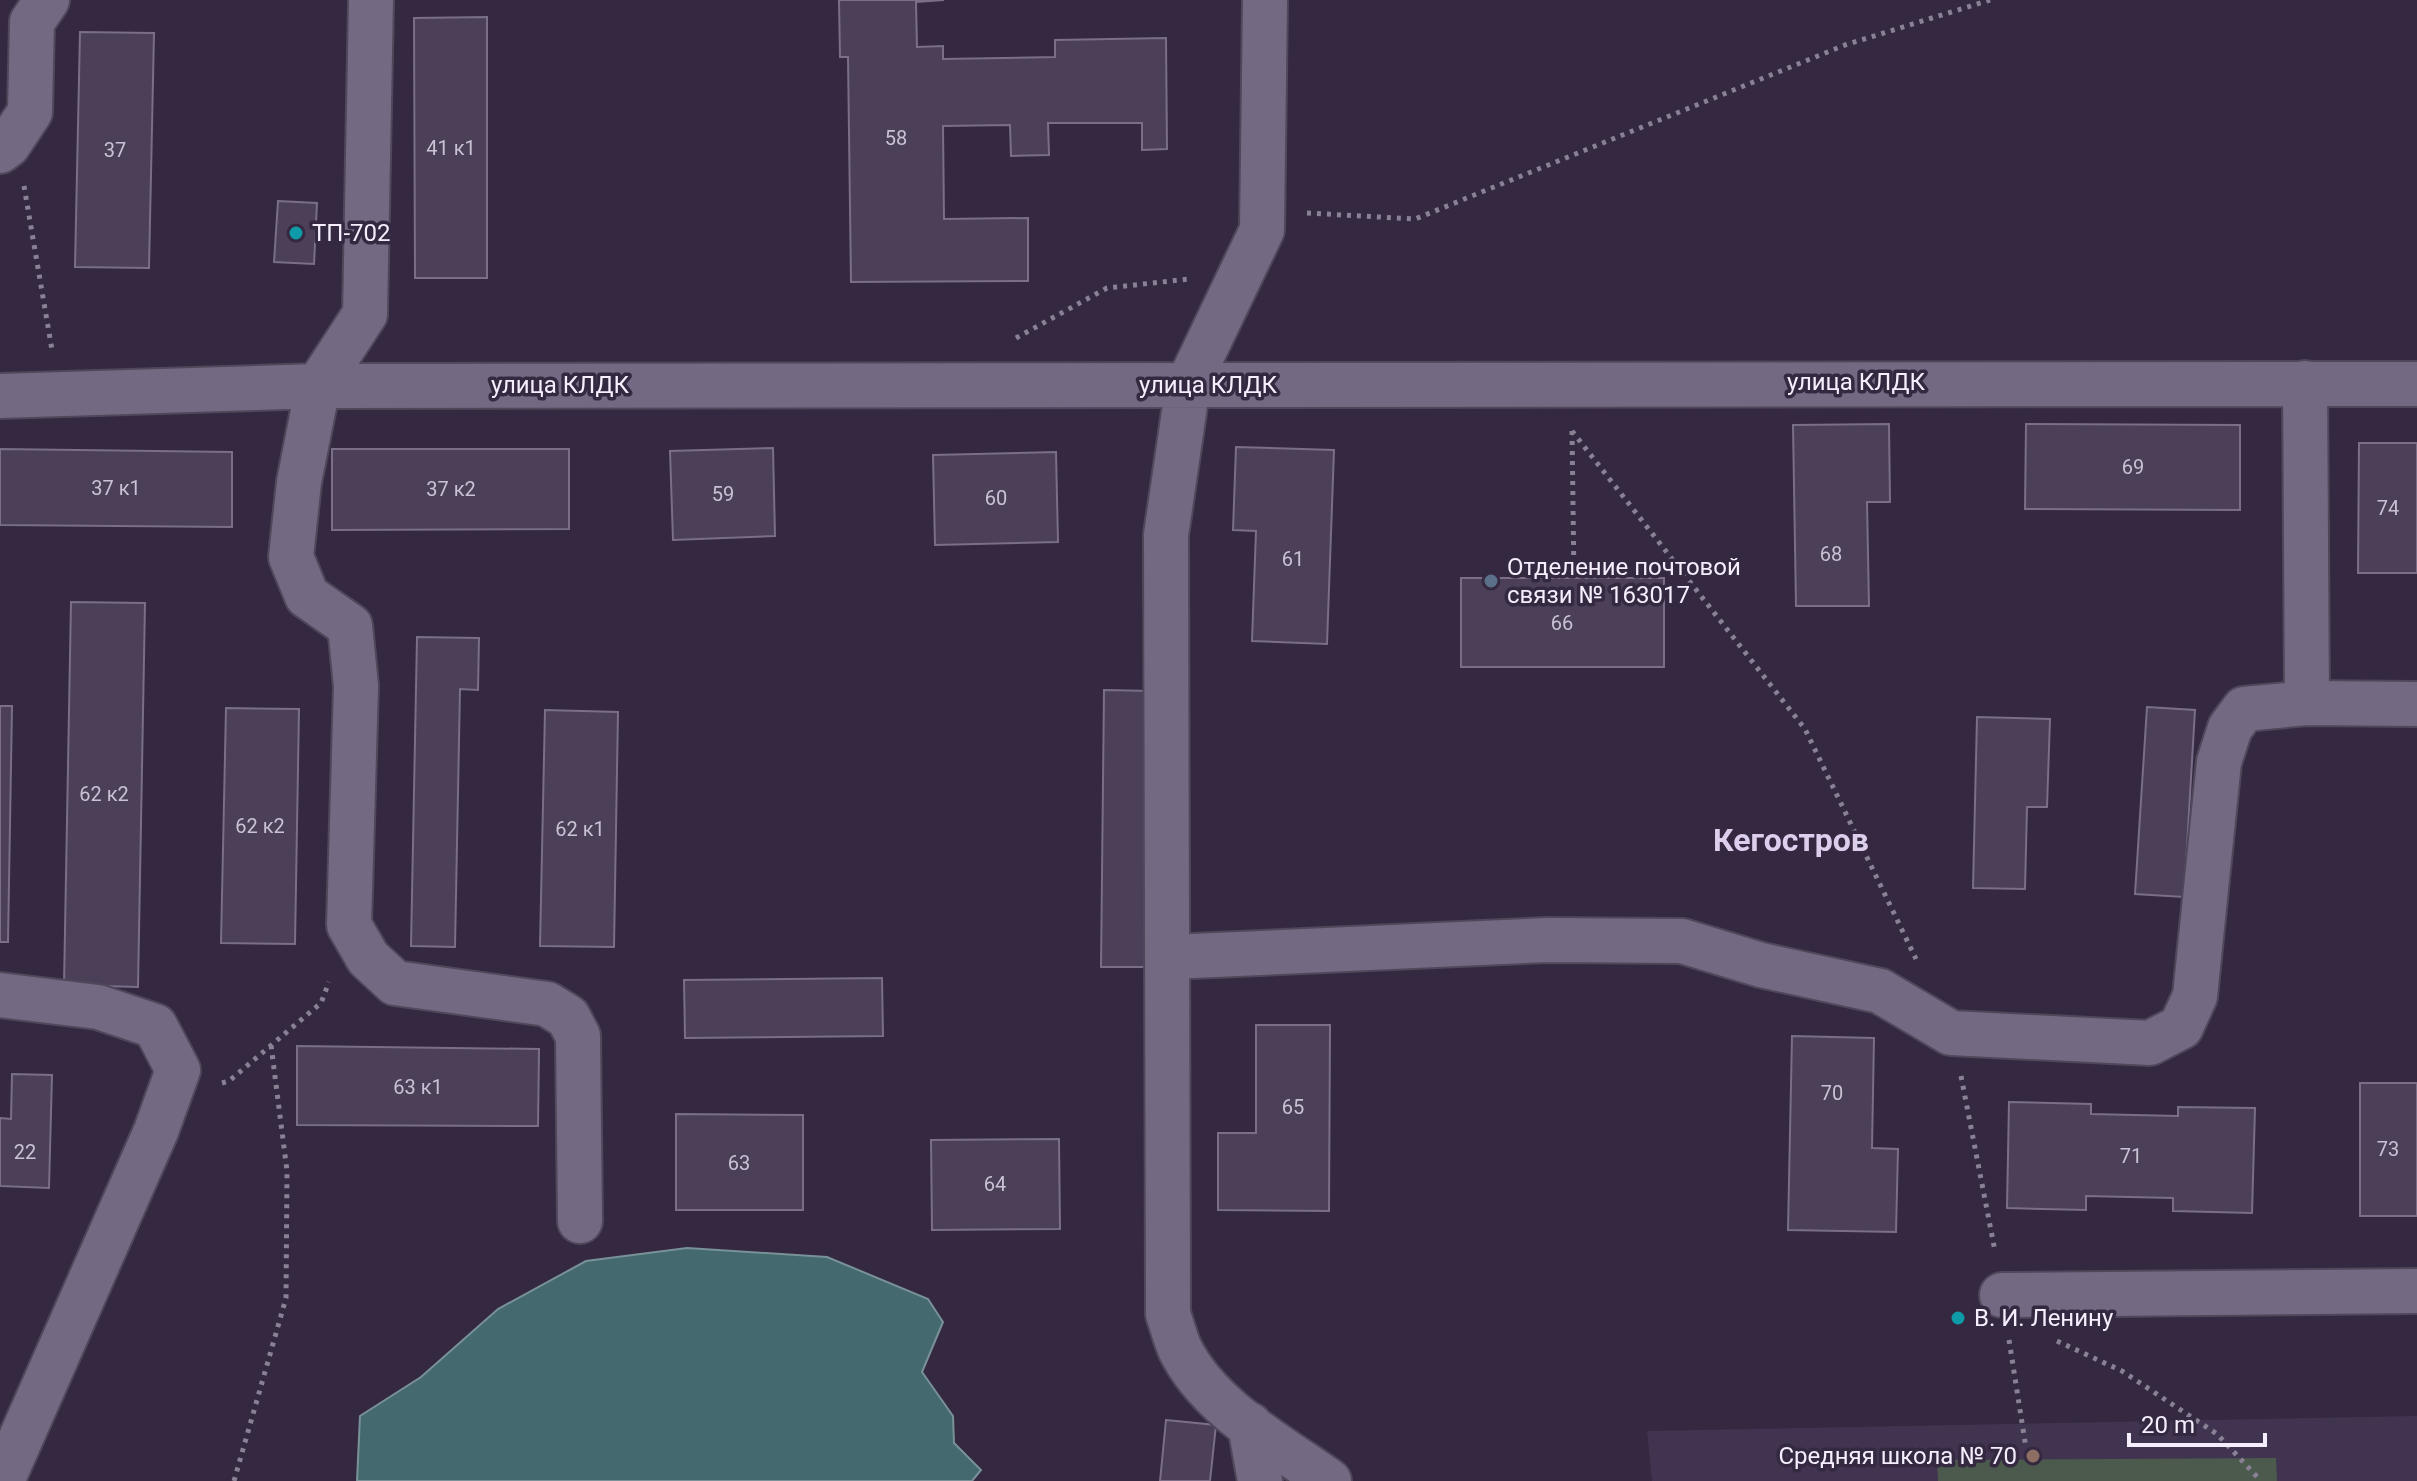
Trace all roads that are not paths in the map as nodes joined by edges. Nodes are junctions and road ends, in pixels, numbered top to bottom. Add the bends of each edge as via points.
1 (47, 0) edge
2 (371, 0) edge
3 (1265, 0) edge
4 (8, 144) edge
5 (2305, 383) junction
6 (2417, 384) edge
7 (1188, 385) junction
8 (318, 386) junction
9 (0, 396) edge
10 (2307, 703) junction
11 (2417, 704) edge
12 (1170, 957) junction
13 (0, 995) edge
14 (580, 1221) dead end
15 (2417, 1291) edge
16 (2004, 1306) road end
17 (1250, 1425) junction
18 (2, 1481) edge
19 (1260, 1481) edge
20 (1329, 1481) edge

1 - 4 street via 32,22 30,112
2 - 8 street via 365,314
3 - 7 street via 1262,230
5 - 6 street, улица КЛДК
5 - 7 street, улица КЛДК
5 - 10 street
7 - 8 street, улица КЛДК
7 - 12 street via 1166,535
8 - 9 street, улица КЛДК
8 - 14 street via 291,557 307,596 350,626 356,686 349,925 368,958 395,983 547,1004 568,1017 578,1036
10 - 11 street
10 - 12 street via 2244,709 2230,728 2219,762 2195,996 2181,1027 2150,1043 1951,1033 1880,991 1682,941 1547,940
12 - 17 street via 1168,1314 1181,1350 1199,1376
13 - 18 street via 98,1007 155,1026 178,1070
15 - 16 street
17 - 19 street
17 - 20 street

